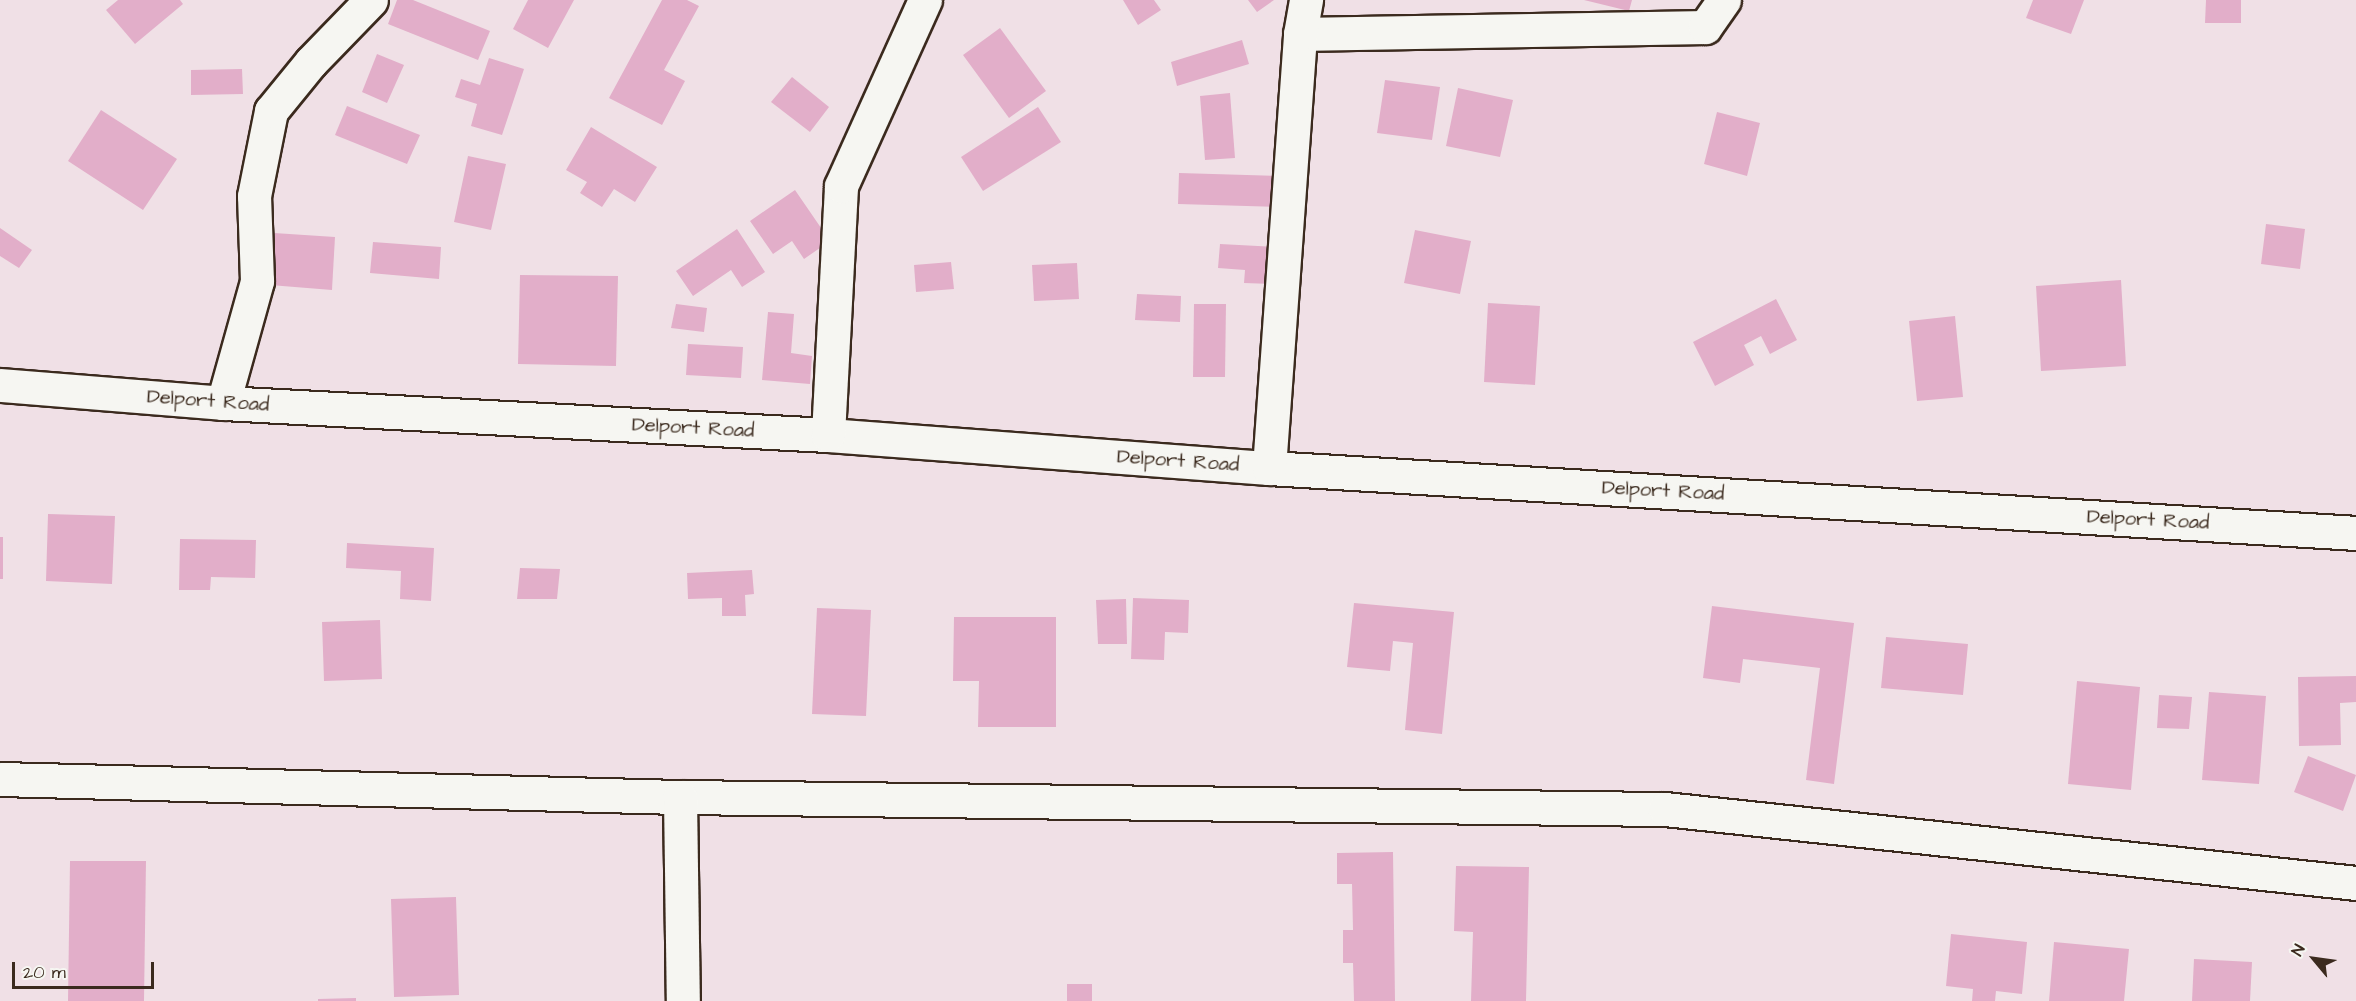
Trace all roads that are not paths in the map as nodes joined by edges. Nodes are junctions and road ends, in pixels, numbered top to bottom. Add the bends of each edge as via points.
1 (371, 0) edge
2 (925, 0) edge
3 (1306, 0) edge
4 (1724, 0) edge
5 (1300, 34) junction
6 (0, 385) edge
7 (223, 403) junction
8 (828, 435) junction
9 (1269, 468) junction
10 (2356, 533) edge
11 (0, 779) edge
12 (680, 797) junction
13 (2356, 883) edge
14 (683, 1001) edge

1 - 7 street via 311,62 271,111 254,196 257,281
2 - 8 street via 842,186
3 - 5 street
4 - 5 street via 1705,27
5 - 9 street
6 - 7 street, Delport Road
7 - 8 street, Delport Road
8 - 9 street, Delport Road
9 - 10 street, Delport Road
11 - 12 street
12 - 13 street via 1665,809
12 - 14 street

